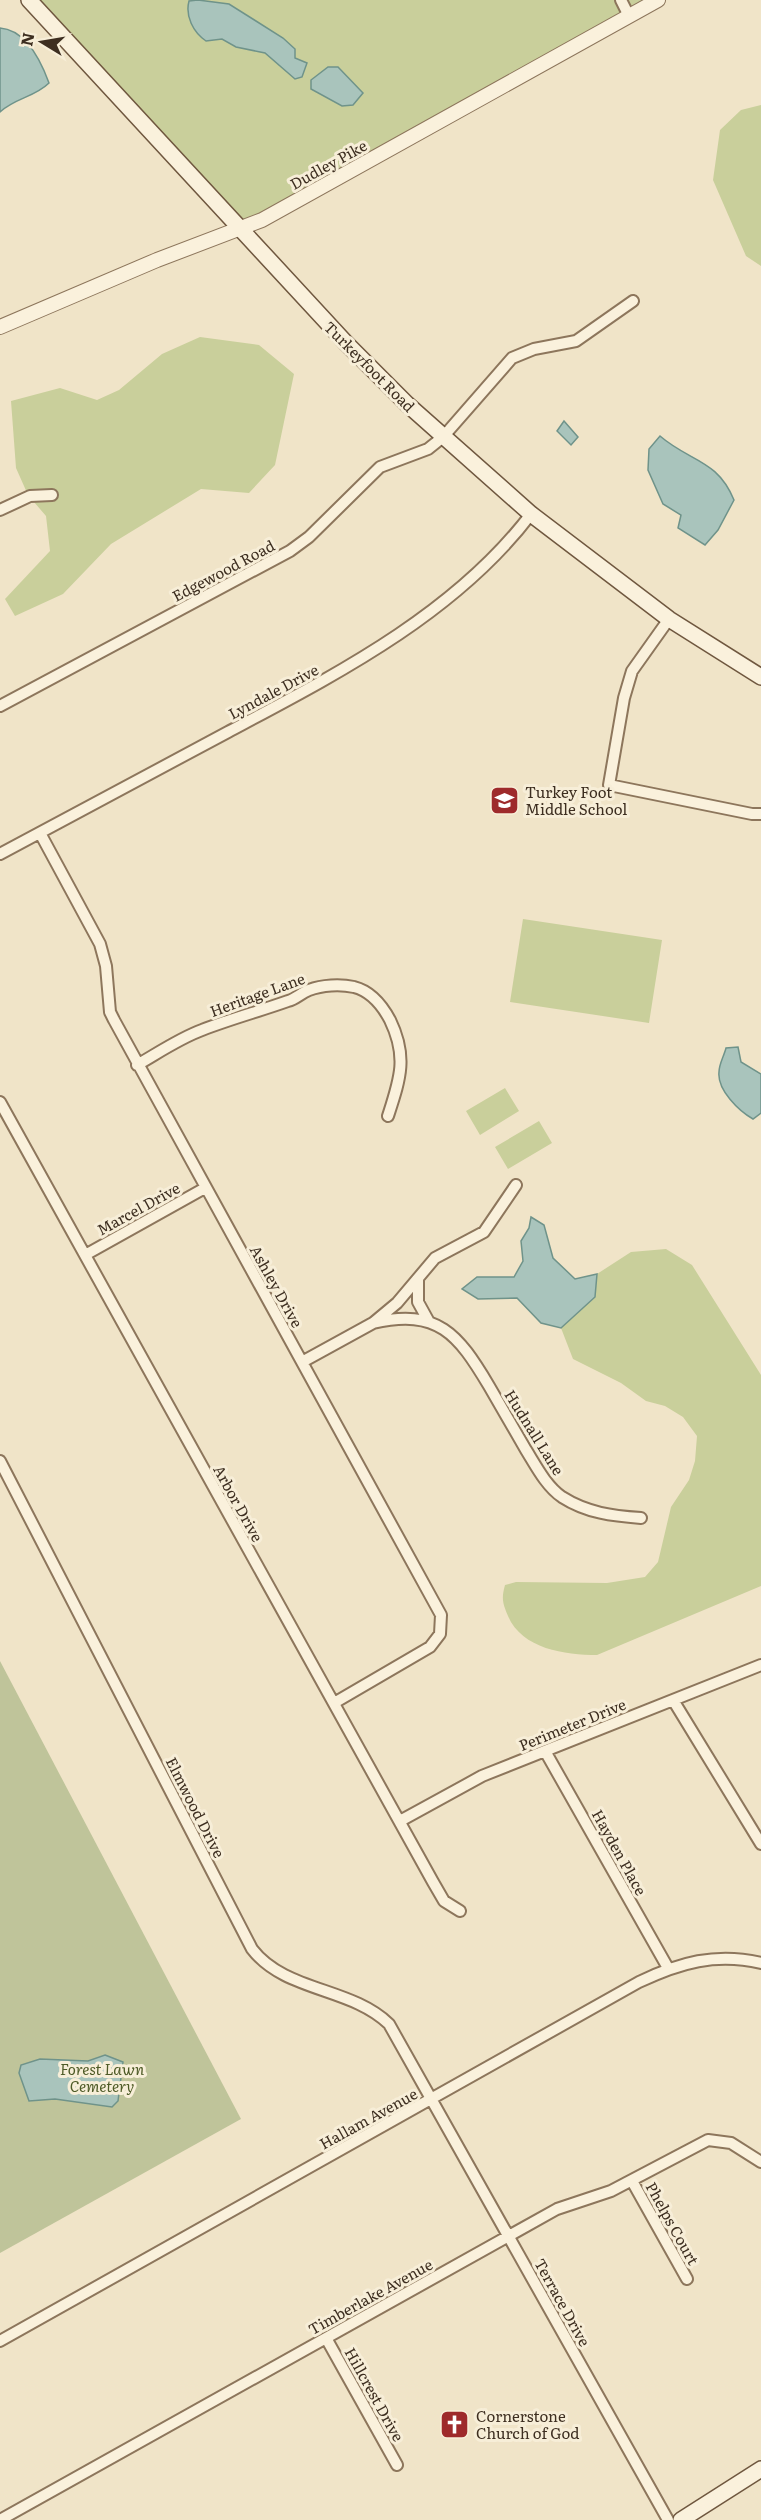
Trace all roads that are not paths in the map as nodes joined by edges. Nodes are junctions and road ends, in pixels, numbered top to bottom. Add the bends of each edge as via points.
1 (29, 0) edge
2 (621, 0) edge
3 (658, 0) edge
4 (629, 16) junction
5 (239, 227) junction
6 (633, 301) dead end
7 (0, 327) edge
8 (442, 437) junction
9 (52, 495) dead end
10 (0, 510) edge
11 (531, 514) junction
12 (669, 619) junction
13 (761, 677) edge
14 (0, 706) edge
15 (761, 814) edge
16 (40, 833) junction
17 (0, 854) edge
18 (138, 1065) junction
19 (0, 1102) edge
20 (388, 1116) dead end
21 (516, 1185) dead end
22 (205, 1188) junction
23 (85, 1255) junction
24 (418, 1280) junction
25 (429, 1322) junction
26 (373, 1323) junction
27 (302, 1362) junction
28 (0, 1461) edge
29 (641, 1518) dead end
30 (761, 1665) edge
31 (673, 1700) junction
32 (334, 1703) junction
33 (545, 1751) junction
34 (400, 1821) junction
35 (761, 1844) edge
36 (460, 1911) dead end
37 (761, 1963) edge
38 (668, 1968) junction
39 (432, 2099) junction
40 (761, 2162) edge
41 (632, 2181) junction
42 (508, 2236) junction
43 (687, 2279) dead end
44 (326, 2338) junction
45 (0, 2341) edge
46 (397, 2465) dead end
47 (761, 2469) edge
48 (0, 2520) edge
49 (668, 2520) edge
50 (681, 2520) edge

1 - 5 main road, Turkeyfoot Road
2 - 4 street
3 - 4 street, Dudley Pike
4 - 5 street, Dudley Pike via 262,220
5 - 7 street, Dudley Pike
5 - 8 main road, Turkeyfoot Road via 346,343
6 - 8 street, Edgewood Road via 576,341 534,349 512,358
8 - 11 main road, Turkeyfoot Road
8 - 14 street, Edgewood Road via 428,449 380,467 290,551
9 - 10 street via 30,496
11 - 12 main road, Turkeyfoot Road
11 - 16 street, Lyndale Drive via 477,574 366,658
12 - 13 main road, Turkeyfoot Road
12 - 15 street via 632,671 609,785
16 - 17 street, Lyndale Drive
16 - 18 street, Ashley Drive via 100,944 110,1012
18 - 20 street, Heritage Lane via 200,1030 290,1000 307,990 351,986 367,992 381,1005 401,1053 401,1074
18 - 22 street, Ashley Drive
19 - 23 street, Arbor Drive
21 - 24 street, Hudnall Lane via 484,1232 440,1254
22 - 23 street, Marcel Drive
22 - 27 street, Ashley Drive
23 - 32 street, Arbor Drive
24 - 25 street via 418,1302
24 - 26 street, Hudnall Lane
25 - 26 street, Hudnall Lane via 407,1317
25 - 29 street, Hudnall Lane via 450,1333 470,1353 552,1488 571,1502 601,1515
26 - 27 street, Hudnall Lane
27 - 32 street, Ashley Drive via 443,1621 440,1634 430,1647
28 - 39 street, Elmwood Drive via 252,1949 272,1968 379,2014 394,2031
30 - 31 street, Perimeter Drive
31 - 33 street, Perimeter Drive
31 - 35 street
32 - 34 street, Arbor Drive
33 - 34 street, Perimeter Drive via 482,1776
33 - 38 street, Hayden Place
34 - 36 street, Arbor Drive via 444,1901
37 - 38 street, Hallam Avenue via 705,1958
38 - 39 street, Hallam Avenue
39 - 42 street, Terrace Drive
39 - 45 street, Hallam Avenue
40 - 41 street, Timberlake Avenue via 731,2143 708,2140
41 - 42 street, Timberlake Avenue via 557,2209
41 - 43 street, Phelps Court
42 - 44 street, Timberlake Avenue
42 - 49 street, Terrace Drive
44 - 46 street, Hillcrest Drive
44 - 48 street, Timberlake Avenue
47 - 50 main road

